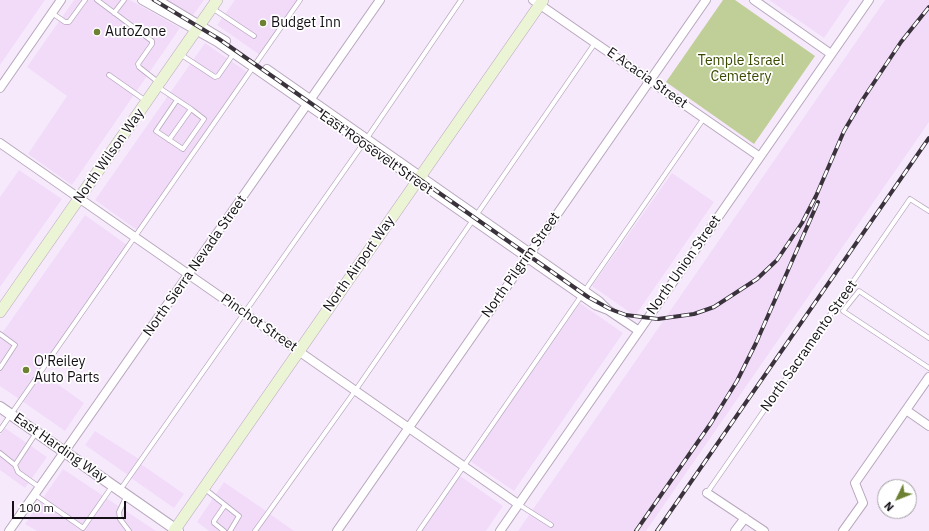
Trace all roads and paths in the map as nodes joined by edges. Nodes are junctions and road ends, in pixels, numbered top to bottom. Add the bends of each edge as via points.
1 (61, 0) edge
2 (85, 0) edge
3 (97, 0) edge
4 (124, 0) edge
5 (142, 0) edge
6 (158, 0) edge
7 (300, 0) edge
8 (380, 0) edge
9 (461, 0) edge
10 (706, 0) edge
11 (754, 0) edge
12 (869, 0) edge
13 (539, 2) edge
14 (215, 4) edge
15 (52, 13) junction
16 (114, 13) junction
17 (198, 28) junction
18 (254, 36) dead end
19 (595, 42) junction
20 (234, 53) junction
21 (180, 54) junction
22 (831, 54) junction
23 (255, 65) junction
24 (109, 76) dead end
25 (650, 81) junction
26 (158, 85) junction
27 (0, 88) edge
28 (177, 100) junction
29 (147, 102) junction
30 (309, 102) junction
31 (191, 109) junction
32 (704, 118) junction
33 (169, 140) junction
34 (365, 141) junction
35 (0, 143) edge
36 (760, 157) junction
37 (419, 178) junction
38 (79, 198) junction
39 (929, 212) edge
40 (474, 216) junction
41 (135, 237) junction
42 (529, 255) junction
43 (189, 274) junction
44 (583, 293) junction
45 (1, 310) edge
46 (244, 313) junction
47 (639, 331) junction
48 (0, 334) edge
49 (929, 338) edge
50 (299, 351) junction
51 (0, 368) edge
52 (929, 368) edge
53 (929, 377) edge
54 (355, 391) junction
55 (0, 407) edge
56 (906, 410) junction
57 (11, 414) junction
58 (929, 426) edge
59 (409, 428) junction
60 (0, 430) edge
61 (37, 432) junction
62 (65, 452) junction
63 (0, 454) edge
64 (15, 465) junction
65 (464, 467) junction
66 (203, 488) junction
67 (120, 490) junction
68 (37, 491) junction
69 (707, 493) joint
70 (518, 504) junction
71 (225, 505) junction
72 (745, 518) junction
73 (551, 525) dead end
74 (176, 530) edge
75 (9, 531) edge
76 (129, 531) edge
77 (224, 531) edge
78 (230, 531) edge
79 (255, 531) edge
80 (337, 531) edge
81 (419, 531) edge
82 (500, 531) edge
83 (735, 531) edge
84 (764, 531) edge
85 (843, 531) edge

1 - 15 street
2 - 15 lane via 69,22
3 - 16 lane
4 - 16 lane
5 - 17 street, East Roosevelt Street
6 - 17 street, East Roosevelt Street
7 - 23 lane
8 - 30 street, North Sierra Nevada Street
9 - 34 lane
10 - 25 street, North Pilgrim Street
11 - 22 street
12 - 22 street, North Union Street
13 - 19 street, E Acacia Street
13 - 37 main road, North Airport Way
14 - 17 main road, North Wilson Way
14 - 18 lane
15 - 27 street
16 - 26 lane via 152,41 138,64
17 - 20 street, East Roosevelt Street
17 - 21 main road, North Wilson Way
17 - 23 street, East Roosevelt Street
19 - 25 street, E Acacia Street
19 - 40 lane
20 - 21 lane via 215,77
20 - 23 street, East Roosevelt Street
21 - 26 main road, North Wilson Way
22 - 36 street, North Union Street
23 - 30 street, East Roosevelt Street
23 - 41 lane
24 - 29 lane
25 - 32 street, E Acacia Street
25 - 42 street, North Pilgrim Street
26 - 28 lane
26 - 29 main road, North Wilson Way
28 - 31 lane
28 - 33 lane via 156,131
29 - 38 main road, North Wilson Way
30 - 34 street, East Roosevelt Street
30 - 43 street, North Sierra Nevada Street
31 - 33 lane
31 - 33 lane via 204,119 183,149
32 - 36 street, E Acacia Street
32 - 44 lane
34 - 37 street, East Roosevelt Street
34 - 46 lane
35 - 38 street, Pinchot Street
36 - 47 street, North Union Street
37 - 40 street, East Roosevelt Street
37 - 50 main road, North Airport Way
38 - 41 street, Pinchot Street
38 - 45 main road, North Wilson Way
39 - 69 lane, North Sacramento Street via 910,199
40 - 42 street, East Roosevelt Street
40 - 54 lane
41 - 43 street, Pinchot Street
41 - 57 lane
42 - 44 street, East Roosevelt Street
42 - 59 street, North Pilgrim Street
43 - 46 street, Pinchot Street
43 - 62 street, North Sierra Nevada Street
44 - 47 street, East Roosevelt Street via 595,305 608,310
44 - 65 lane
46 - 50 street, Pinchot Street
46 - 67 lane
47 - 70 street, North Union Street
48 - 51 lane via 15,345
49 - 52 lane via 859,290 843,311
50 - 54 street, Pinchot Street
50 - 66 main road, North Airport Way
53 - 56 street
54 - 59 street, Pinchot Street
54 - 79 lane
55 - 57 street, East Harding Way
56 - 58 street
56 - 85 street via 856,483 862,503
57 - 60 lane
57 - 61 street, East Harding Way
59 - 65 street, Pinchot Street
59 - 80 street, North Pilgrim Street
61 - 62 street, East Harding Way
61 - 64 lane
62 - 67 street, East Harding Way
62 - 68 street, North Sierra Nevada Street
63 - 64 lane
64 - 68 lane via 18,472
65 - 70 street, Pinchot Street
65 - 81 lane
66 - 71 lane
66 - 74 main road, North Airport Way
67 - 68 lane via 84,528
67 - 74 street, East Harding Way
67 - 76 lane via 120,519
68 - 75 street, North Sierra Nevada Street
69 - 72 street
70 - 73 lane
70 - 82 street, North Union Street
71 - 77 lane via 214,521
71 - 78 lane via 240,517
72 - 83 street
72 - 84 street

